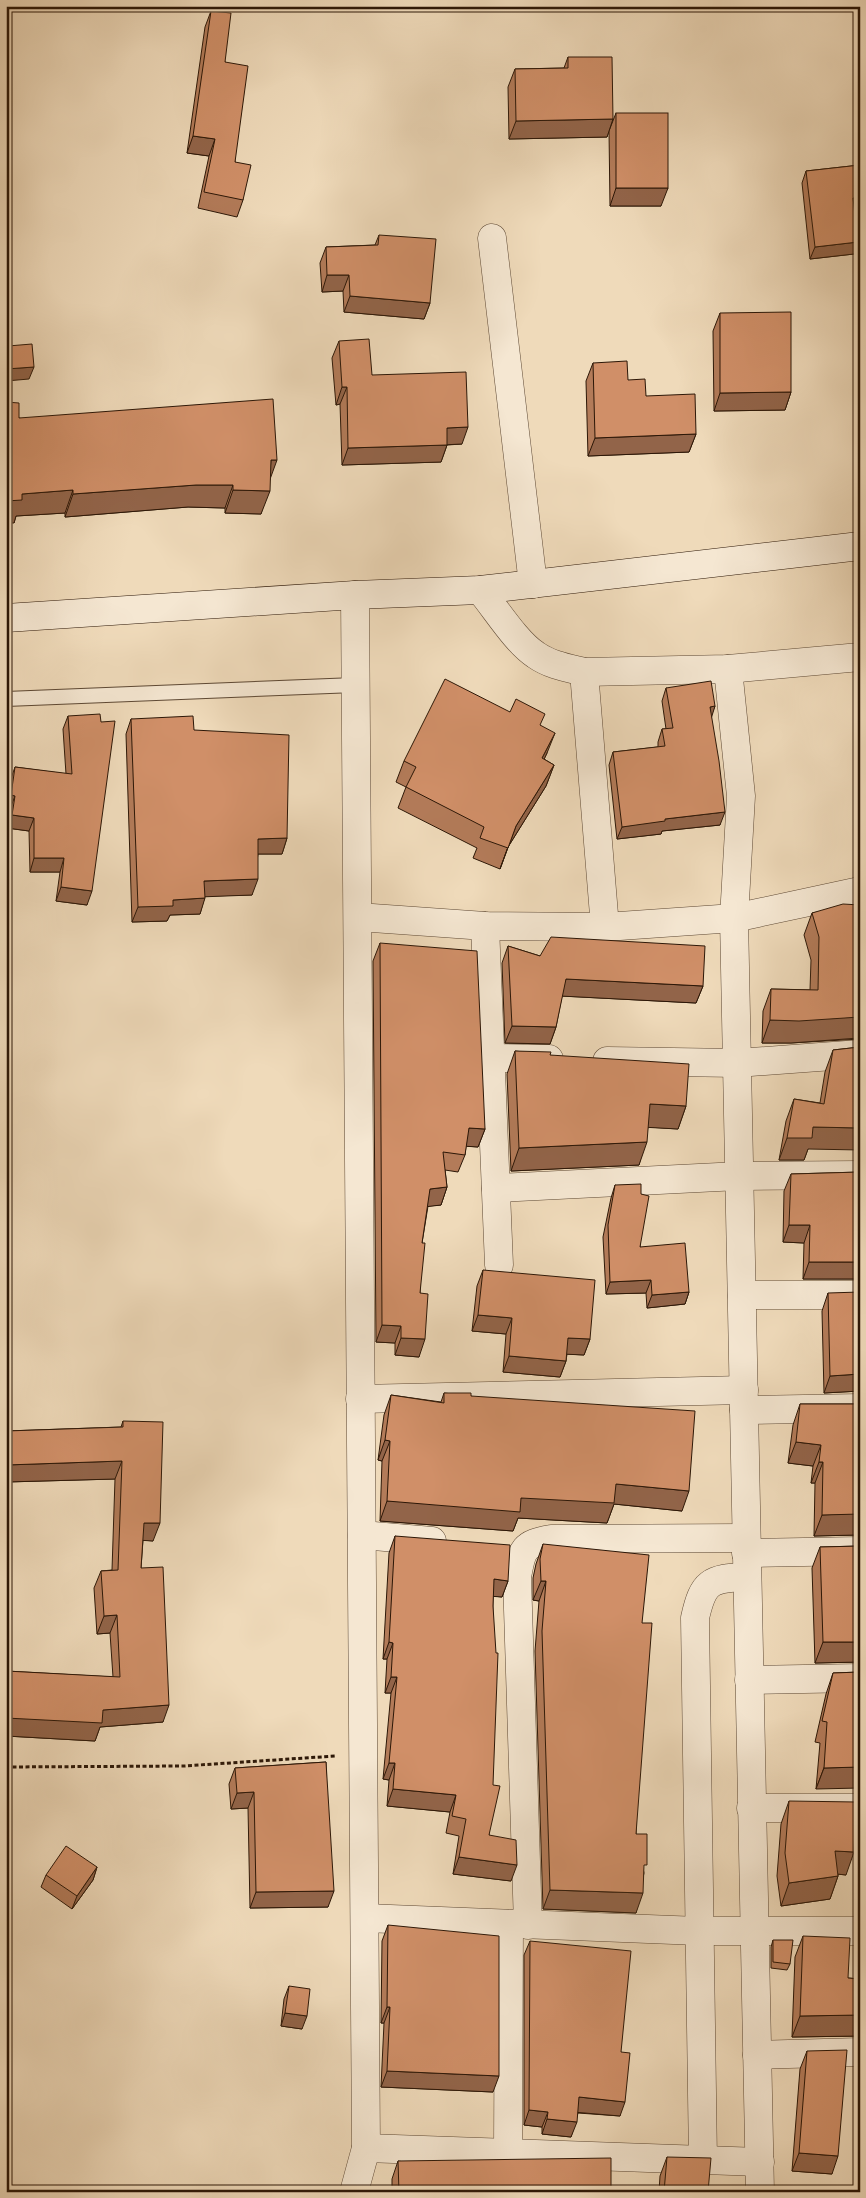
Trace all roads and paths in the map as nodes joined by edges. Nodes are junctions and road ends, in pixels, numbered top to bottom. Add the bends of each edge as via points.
1 (492, 238) dead end
2 (860, 546) edge
3 (533, 584) junction
4 (480, 590) junction
5 (355, 595) junction
6 (6, 618) edge
7 (860, 657) edge
8 (728, 669) junction
9 (584, 672) junction
10 (355, 685) junction
11 (6, 699) edge
12 (860, 891) edge
13 (358, 917) junction
14 (734, 918) junction
15 (485, 926) junction
16 (604, 927) junction
17 (860, 1054) edge
18 (491, 1058) junction
19 (737, 1063) junction
20 (860, 1175) edge
21 (739, 1176) junction
22 (496, 1188) junction
23 (499, 1265) dead end
24 (860, 1295) edge
25 (742, 1296) junction
26 (360, 1398) junction
27 (744, 1400) junction
28 (860, 1408) edge
29 (362, 1536) junction
30 (458, 1543) edge
31 (496, 1546) edge
32 (525, 1548) junction
33 (860, 1551) edge
34 (746, 1556) junction
35 (860, 1678) edge
36 (748, 1680) junction
37 (363, 1755) junction
38 (6, 1767) edge
39 (752, 1808) junction
40 (860, 1808) edge
41 (364, 1918) junction
42 (519, 1924) junction
43 (860, 1930) edge
44 (699, 1931) junction
45 (755, 1931) junction
46 (860, 2052) edge
47 (757, 2054) junction
48 (366, 2148) junction
49 (508, 2154) junction
50 (703, 2161) junction
51 (760, 2162) junction
52 (354, 2192) edge
53 (760, 2192) edge

1 - 3 street
2 - 3 street
3 - 4 street
4 - 5 street
4 - 9 street via 536,656
5 - 6 street
5 - 10 street
7 - 8 street
8 - 9 street
8 - 14 street via 741,796
9 - 16 street
10 - 11 lane
10 - 13 street
12 - 14 street
13 - 15 street
13 - 26 street
14 - 16 street
14 - 19 street
15 - 16 street
15 - 18 street
17 - 19 street
18 - 19 street
18 - 22 street
19 - 21 street
20 - 21 street
21 - 22 street
21 - 25 street
22 - 23 street
24 - 25 street
25 - 27 street
26 - 27 street
26 - 29 street
27 - 28 street
27 - 34 street
29 - 30 street
29 - 37 street
31 - 32 street
32 - 34 street via 532,1542 550,1539
32 - 42 street via 517,1577
33 - 34 street
34 - 36 street
34 - 44 street via 725,1578 707,1586 699,1599 695,1618
35 - 36 street
36 - 39 street
37 - 38 path via 184,1766
37 - 41 street
39 - 40 street
39 - 45 street
41 - 42 street
41 - 48 street
42 - 44 street
42 - 49 street
43 - 45 street
44 - 45 street
44 - 50 street
45 - 47 street
46 - 47 street
47 - 51 street
48 - 49 street
48 - 52 street
49 - 50 street
50 - 51 street
51 - 53 street

